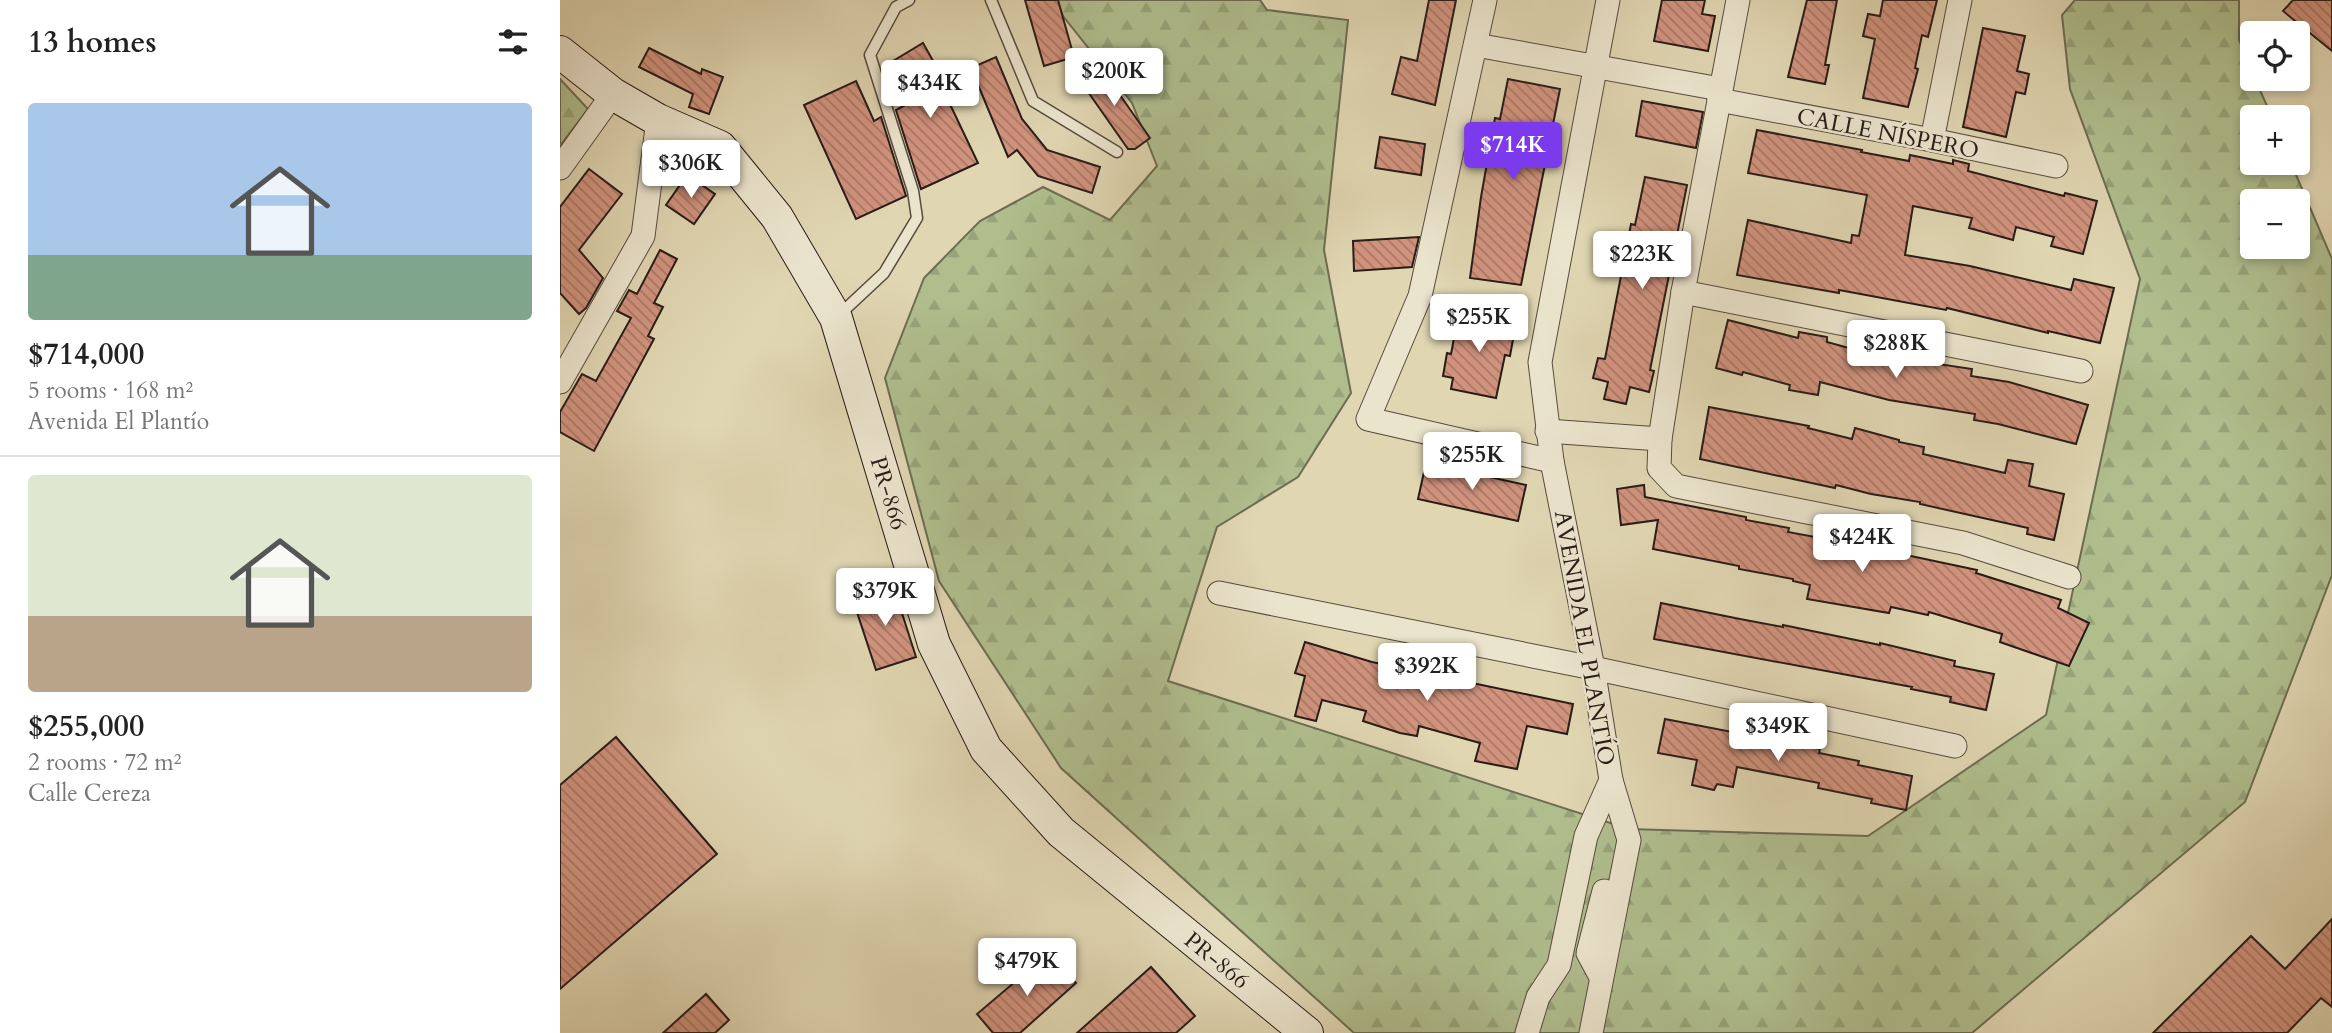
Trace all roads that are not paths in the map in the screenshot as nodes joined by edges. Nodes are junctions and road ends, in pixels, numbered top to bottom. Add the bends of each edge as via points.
1 (909, 0) edge
2 (991, 0) edge
3 (1485, 0) edge
4 (1608, 0) edge
5 (1738, 0) edge
6 (1960, 0) edge
7 (1476, 45) junction
8 (560, 52) edge
9 (1595, 66) junction
10 (613, 94) junction
11 (1720, 95) junction
12 (658, 120) junction
13 (1932, 140) junction
14 (1117, 152) dead end
15 (2056, 166) dead end
16 (560, 168) edge
17 (1683, 292) junction
18 (836, 318) junction
19 (2081, 371) dead end
20 (560, 382) edge
21 (1547, 431) junction
22 (1660, 439) junction
23 (1552, 461) junction
24 (2069, 577) dead end
25 (1219, 593) dead end
26 (1593, 668) junction
27 (1955, 746) dead end
28 (1611, 780) junction
29 (1559, 965) junction
30 (1601, 977) junction
31 (1307, 1033) edge
32 (1527, 1033) edge
33 (1591, 1033) edge

1 - 18 lane via 896,7 870,55 913,191 917,218 884,273
2 - 14 lane via 1033,101
3 - 7 street
4 - 9 street, AVENIDA EL PLANTÍO
5 - 11 street
6 - 13 street
7 - 9 street, CALLE NÍSPERO
7 - 23 street via 1420,296 1368,419
8 - 10 street, PR-866 / PR-866
9 - 11 street, CALLE NÍSPERO
9 - 21 street, AVENIDA EL PLANTÍO via 1540,362
10 - 12 street, PR-866 / PR-866
10 - 16 street
11 - 13 street, CALLE NÍSPERO
11 - 17 street
12 - 18 street, PR-866 / PR-866 via 720,147 777,217
12 - 20 street via 643,236
13 - 15 street, CALLE NÍSPERO
17 - 19 street
17 - 22 street
18 - 31 street, PR-866 / PR-866 via 934,644 986,749 1061,832
21 - 22 street
21 - 23 street, AVENIDA EL PLANTÍO
22 - 24 street via 1659,468 1676,486 1963,543
23 - 26 street, AVENIDA EL PLANTÍO
25 - 26 street
26 - 27 street
26 - 28 street, AVENIDA EL PLANTÍO
28 - 29 street, AVENIDA EL PLANTÍO via 1586,836
28 - 30 street, AVENIDA EL PLANTÍO via 1629,840
29 - 30 street
29 - 32 street, AVENIDA EL PLANTÍO via 1538,997
30 - 33 street, AVENIDA EL PLANTÍO

